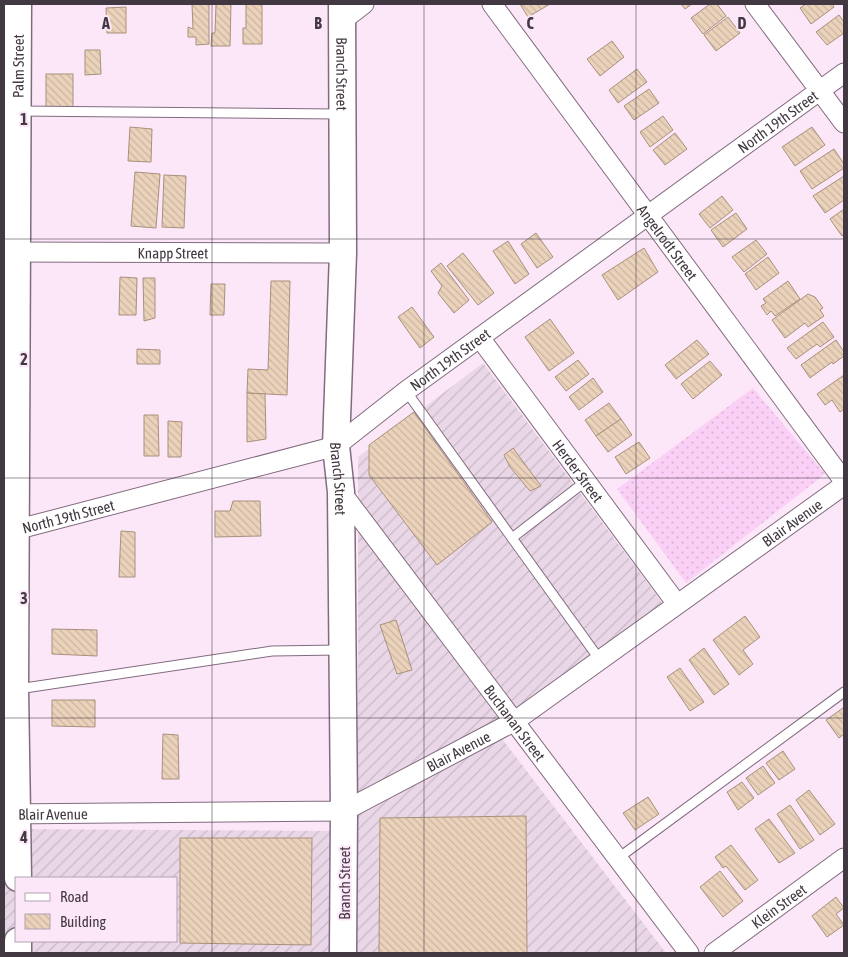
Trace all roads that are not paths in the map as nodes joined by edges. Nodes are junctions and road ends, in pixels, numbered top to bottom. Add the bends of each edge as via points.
1 (18, 4) edge
2 (364, 4) edge
3 (492, 4) edge
4 (755, 4) edge
5 (342, 12) edge
6 (844, 73) edge
7 (820, 91) junction
8 (18, 111) junction
9 (342, 114) junction
10 (844, 123) edge
11 (647, 215) junction
12 (10, 252) edge
13 (343, 253) junction
14 (480, 338) junction
15 (406, 391) junction
16 (336, 446) junction
17 (586, 481) junction
18 (844, 481) edge
19 (844, 485) edge
20 (341, 492) junction
21 (10, 530) edge
22 (512, 538) junction
23 (677, 604) junction
24 (342, 650) junction
25 (600, 660) junction
26 (15, 689) junction
27 (844, 692) edge
28 (515, 722) junction
29 (344, 811) junction
30 (10, 814) edge
31 (844, 858) edge
32 (617, 859) junction
33 (18, 877) edge
34 (343, 953) edge
35 (689, 953) edge
36 (714, 953) edge

1 - 8 street, Palm Street
2 - 5 street
3 - 11 street, Angelrodt Street
4 - 7 street
5 - 9 street, Branch Street
6 - 7 street, North 19th Street
7 - 10 street
7 - 11 street, North 19th Street
8 - 9 lane
8 - 12 street, Palm Street
9 - 13 street, Branch Street
11 - 14 street, North 19th Street
11 - 18 street, Angelrodt Street
12 - 13 street, Knapp Street
12 - 21 street, Palm Street
13 - 16 street, Branch Street
14 - 15 street, North 19th Street
14 - 17 street, Herder Street
15 - 16 street, North 19th Street
15 - 22 lane
16 - 20 street, Branch Street
16 - 21 street, North 19th Street
17 - 22 lane
17 - 23 street, Herder Street
19 - 23 street, Blair Avenue
20 - 24 street, Branch Street
20 - 28 street, Buchanan Street
21 - 26 street, Palm Street
22 - 25 lane
23 - 25 street, Blair Avenue
24 - 26 lane via 272,651
24 - 29 street, Branch Street
25 - 28 street, Blair Avenue
26 - 30 street, Palm Street
27 - 32 lane
28 - 29 street, Blair Avenue
28 - 32 street, Buchanan Street
29 - 30 street, Blair Avenue
29 - 34 street, Branch Street
30 - 33 street, Palm Street
31 - 36 street, Klein Street
32 - 35 street, Buchanan Street

